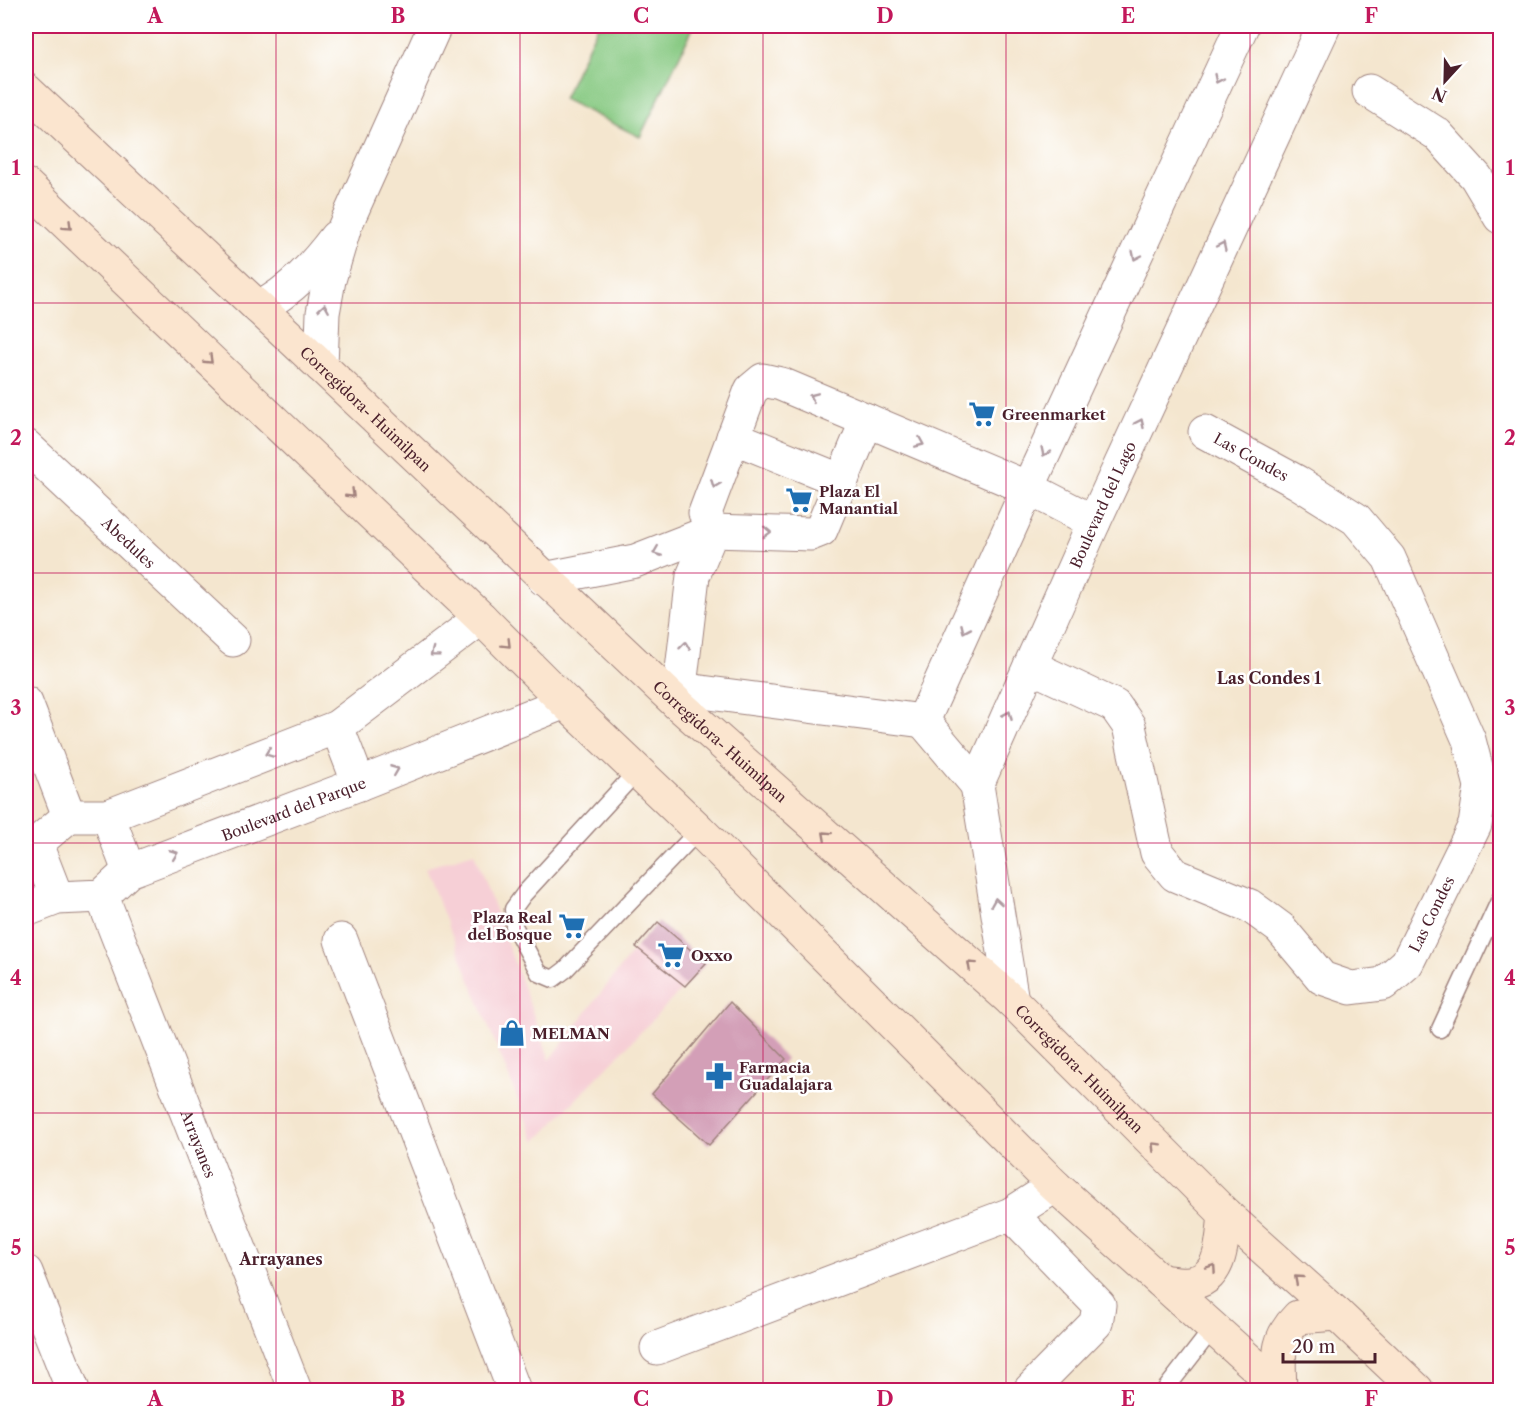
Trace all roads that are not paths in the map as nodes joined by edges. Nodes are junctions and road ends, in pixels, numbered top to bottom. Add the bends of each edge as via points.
1 (435, 26) edge
2 (1242, 26) edge
3 (1324, 26) edge
4 (26, 90) edge
5 (1369, 91) dead end
6 (26, 185) edge
7 (1500, 218) edge
8 (345, 226) junction
9 (259, 308) junction
10 (321, 366) junction
11 (867, 420) junction
12 (1205, 432) dead end
13 (733, 437) junction
14 (26, 446) edge
15 (842, 481) junction
16 (1028, 488) junction
17 (1094, 522) junction
18 (712, 531) junction
19 (544, 579) junction
20 (481, 618) junction
21 (233, 640) dead end
22 (1030, 666) junction
23 (565, 702) junction
24 (26, 703) edge
25 (678, 704) junction
26 (923, 721) junction
27 (337, 727) junction
28 (637, 771) junction
29 (358, 784) junction
30 (977, 785) junction
31 (69, 816) junction
32 (108, 816) junction
33 (699, 830) junction
34 (31, 846) edge
35 (129, 871) junction
36 (102, 896) junction
37 (57, 898) junction
38 (1500, 900) edge
39 (26, 910) edge
40 (341, 940) dead end
41 (1012, 1001) junction
42 (1440, 1029) dead end
43 (1055, 1186) junction
44 (1011, 1214) junction
45 (1225, 1214) junction
46 (26, 1272) edge
47 (1161, 1281) junction
48 (1337, 1314) junction
49 (1213, 1328) junction
50 (657, 1348) dead end
51 (1281, 1389) edge
52 (73, 1390) edge
53 (295, 1390) edge
54 (511, 1390) edge
55 (1030, 1390) edge
56 (1165, 1390) edge
57 (1417, 1390) edge

1 - 8 street
2 -> 16 street
17 -> 3 street, Boulevard del Lago
4 - 9 main road, Corregidora- Huimilpan
5 - 7 street via 1437,134 1476,177
6 -> 20 main road
8 - 9 street via 315,265
10 -> 8 street via 323,313
9 - 10 main road, Corregidora- Huimilpan
10 - 19 main road, Corregidora- Huimilpan
11 -> 13 street via 763,380 751,390
11 - 15 street
11 -> 16 street
12 - 22 street, Las Condes via 1356,519 1389,558 1469,741 1481,786 1475,825 1407,963 1383,984 1351,988 1322,978 1280,928 1250,906 1175,875 1157,853 1129,726 1115,706
13 - 15 street
13 -> 18 street via 705,513
14 - 21 street, Abedules
18 -> 15 street via 811,534 821,530
16 - 17 street
16 -> 26 street
17 - 22 street, Boulevard del Lago
18 -> 19 street via 635,561
25 -> 18 street via 693,576
19 - 25 main road, Corregidora- Huimilpan
20 -> 23 main road
20 -> 27 street
30 -> 22 street, Boulevard del Lago
23 - 28 main road
29 -> 23 street, Boulevard del Parque
24 - 31 street
25 - 26 street via 694,691
41 -> 25 main road, Corregidora- Huimilpan
26 - 30 street
27 - 29 street
27 -> 32 street
28 - 33 main road
28 - 33 lane via 513,909 514,926 539,973 553,979 565,970
35 -> 29 street, Boulevard del Parque
41 -> 30 street
31 - 32 street
31 - 34 street
32 - 35 street
33 - 43 main road
34 - 37 street
35 - 36 street, Boulevard del Parque
36 - 37 street
36 - 53 street, Arrayanes
37 - 39 street
38 - 42 lane
40 - 54 street
45 -> 41 main road, Corregidora- Huimilpan
43 - 44 street
43 - 47 main road
44 - 50 street
44 - 55 street via 1099,1305 1096,1323
47 -> 45 main road via 1191,1283 1205,1278 1215,1268
48 -> 45 main road, Corregidora- Huimilpan
46 - 52 street
47 - 49 main road
48 - 51 main road via 1298,1317 1286,1330 1279,1351
48 - 57 main road, Corregidora- Huimilpan
49 - 51 main road
49 - 56 lane

